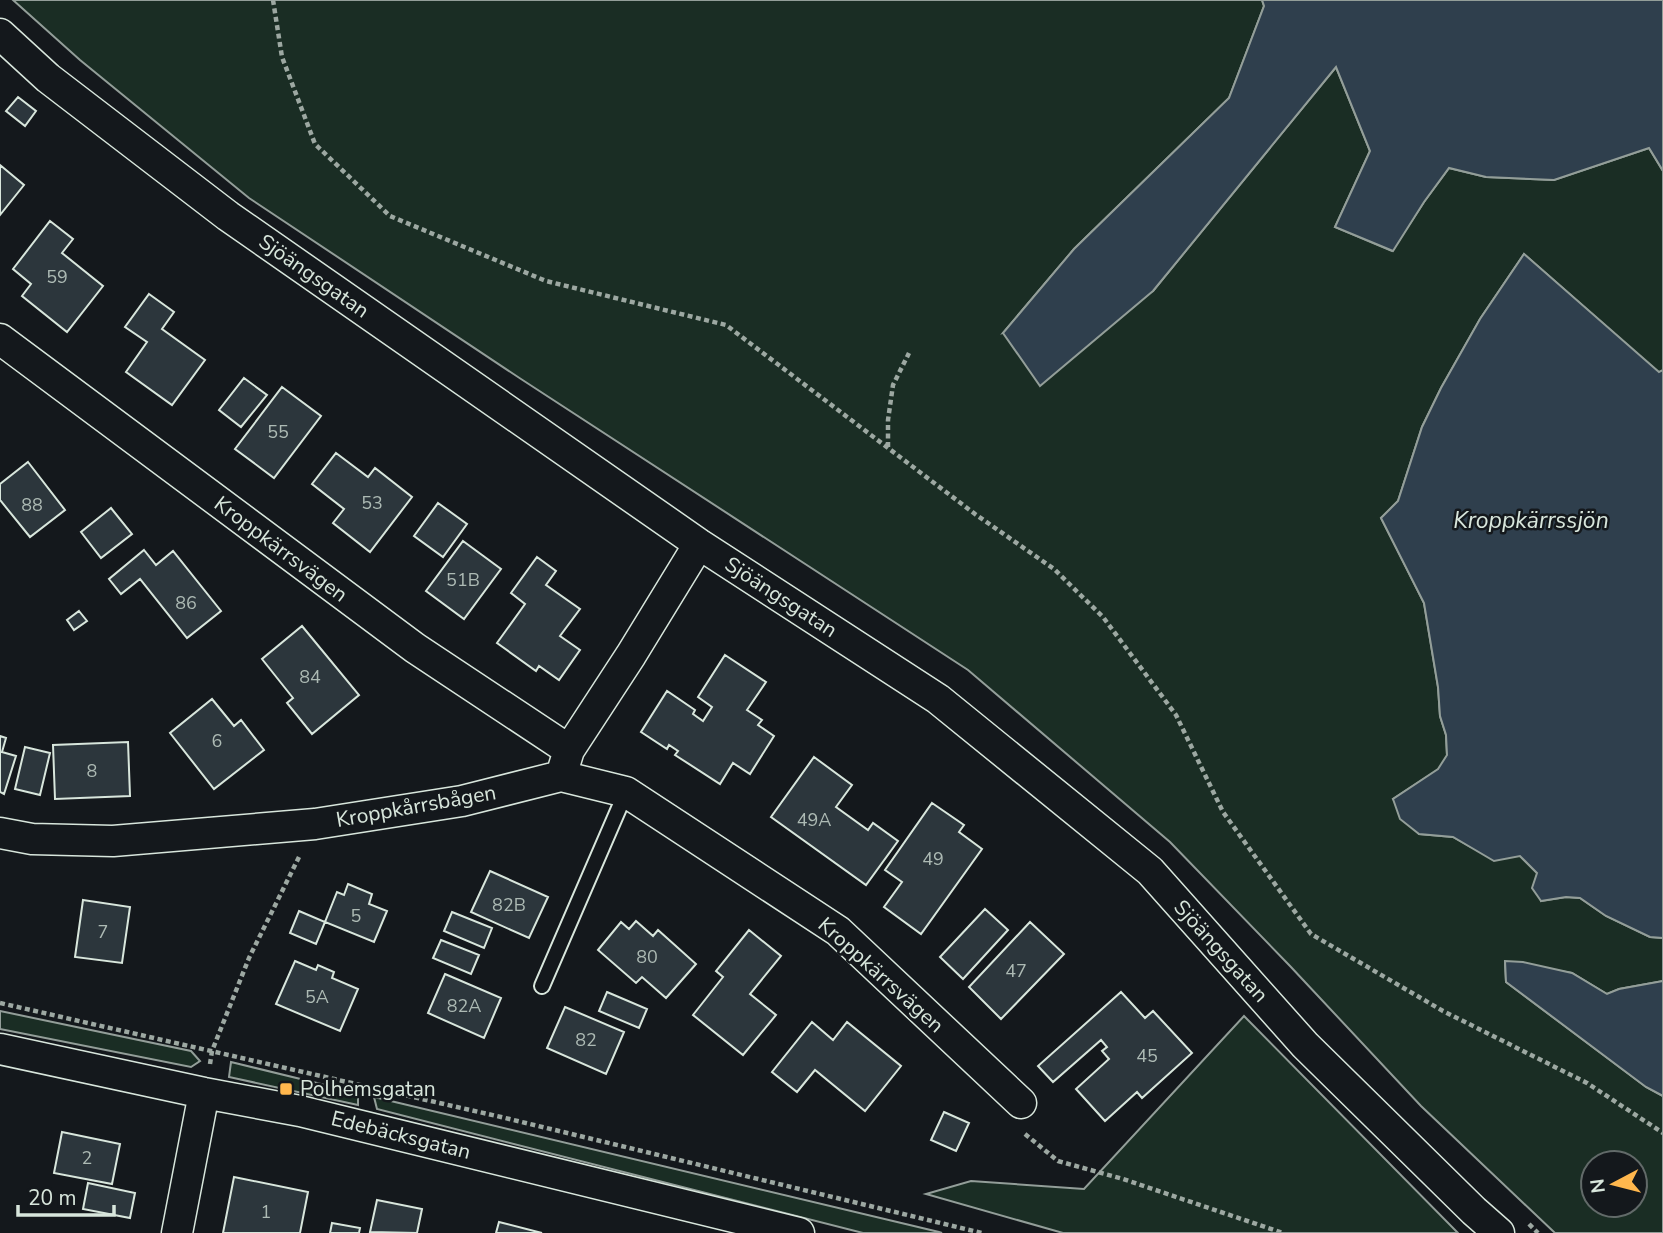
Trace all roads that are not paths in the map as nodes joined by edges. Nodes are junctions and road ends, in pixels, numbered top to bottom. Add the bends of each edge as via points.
1 (0, 34) edge
2 (0, 339) edge
3 (699, 544) junction
4 (565, 763) junction
5 (626, 792) junction
6 (0, 834) edge
7 (542, 986) dead end
8 (0, 1049) edge
9 (204, 1093) junction
10 (1021, 1103) road end
11 (177, 1233) edge
12 (799, 1233) edge
13 (1499, 1233) edge

1 - 3 street, Sjöängsgatan via 48,78 228,216
2 - 4 street, Kroppkärrsvägen
3 - 4 street
3 - 13 street, Sjöängsgatan via 938,699 1150,871 1305,1045
4 - 5 street, Kroppkärrsvägen
4 - 6 street, Kroppkårrsbågen via 463,801 315,824 113,841
5 - 7 lane
5 - 10 street, Kroppkärrsvägen via 838,931
8 - 9 street, Edebäcksgatan
9 - 11 street
9 - 12 street, Edebäcksgatan via 314,1114

